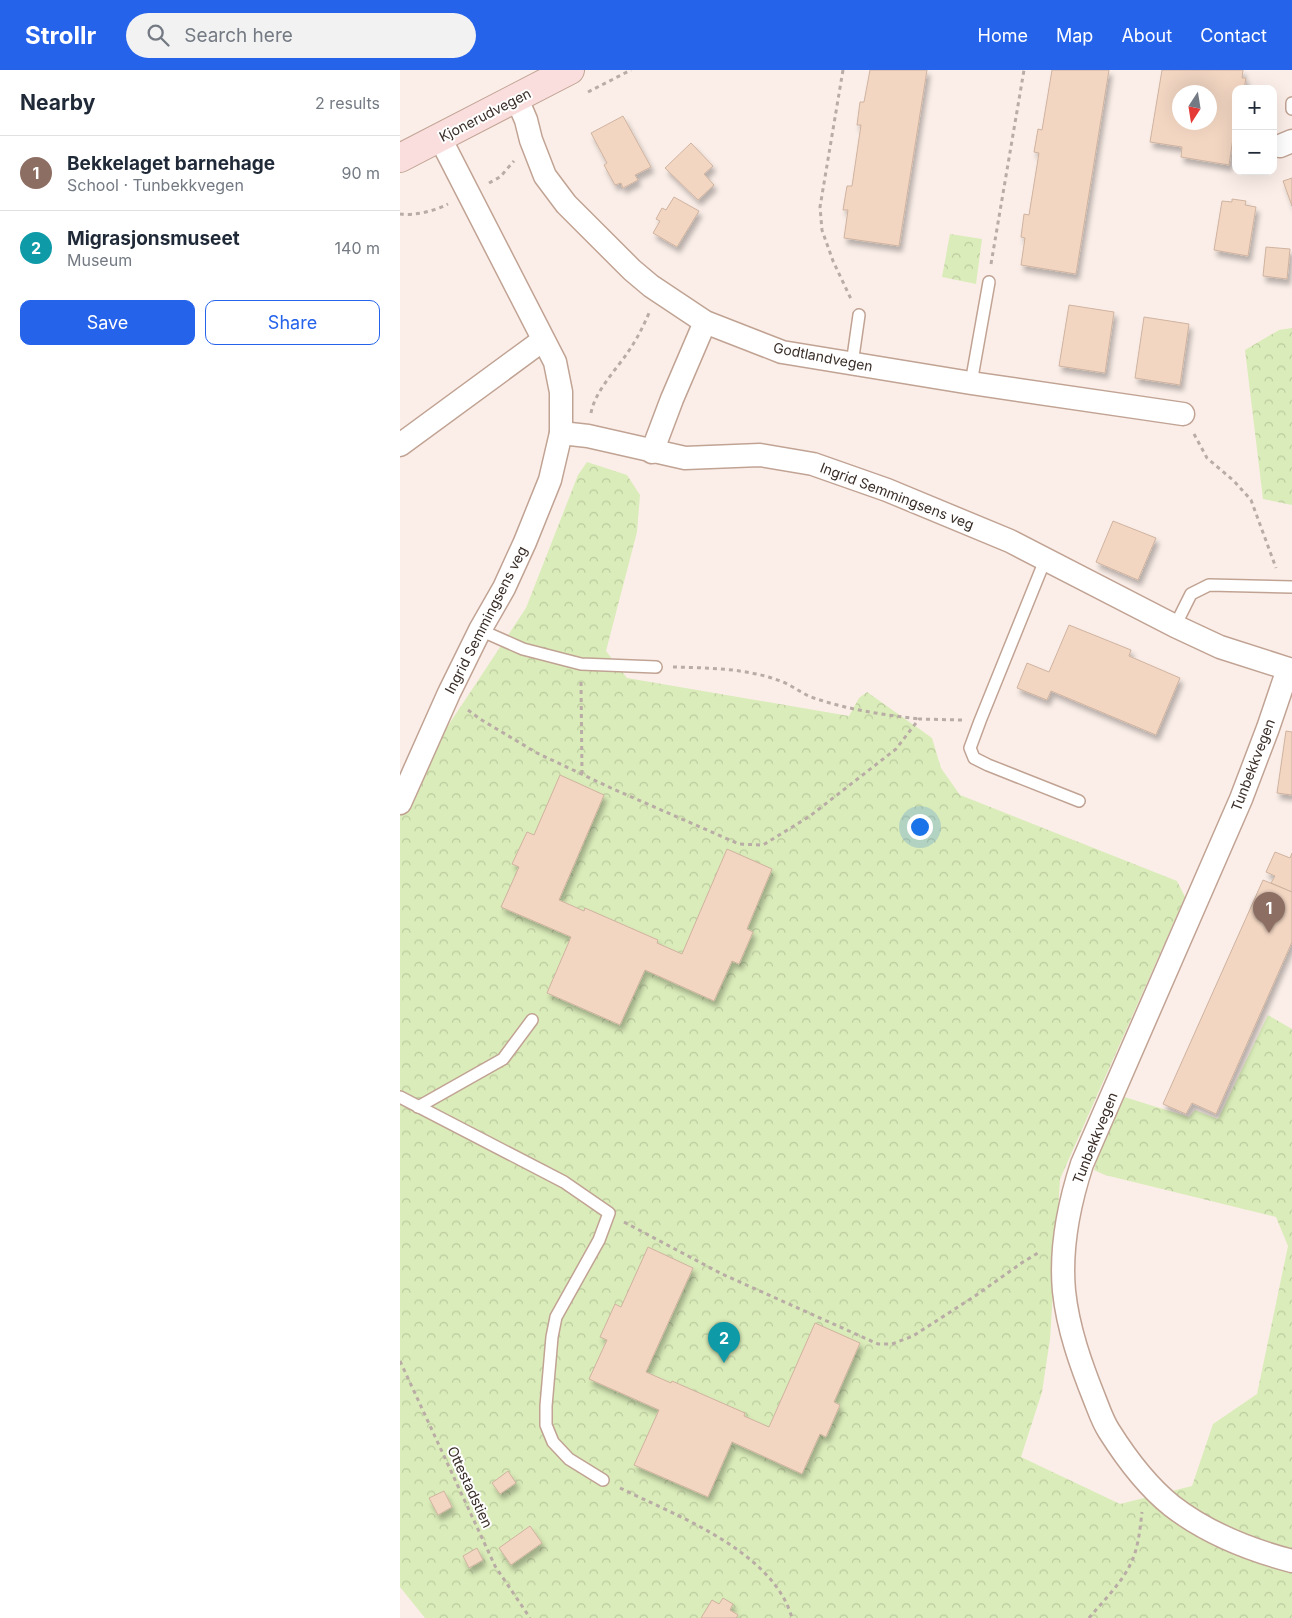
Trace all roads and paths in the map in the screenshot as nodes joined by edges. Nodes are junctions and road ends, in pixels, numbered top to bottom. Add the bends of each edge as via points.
1 (570, 70) edge
2 (631, 70) edge
3 (843, 70) edge
4 (1024, 70) edge
5 (588, 92) dead end
6 (517, 99) junction
7 (1292, 103) edge
8 (1292, 109) edge
9 (440, 138) junction
10 (400, 158) edge
11 (988, 282) joint
12 (651, 286) junction
13 (858, 315) joint
14 (705, 322) junction
15 (543, 340) junction
16 (852, 364) junction
17 (971, 383) junction
18 (1183, 414) joint
19 (561, 433) junction
20 (588, 436) junction
21 (400, 445) edge
22 (652, 452) junction
23 (1045, 560) junction
24 (1287, 587) edge
25 (1175, 626) junction
26 (480, 630) junction
27 (581, 664) junction
28 (656, 667) joint
29 (1290, 670) edge
30 (449, 693) junction
31 (919, 719) junction
32 (980, 721) junction
33 (582, 774) junction
34 (1078, 801) dead end
35 (400, 803) edge
36 (532, 1020) dead end
37 (400, 1097) edge
38 (418, 1106) junction
39 (608, 1213) junction
40 (1064, 1251) junction
41 (400, 1361) edge
42 (603, 1480) joint
43 (1146, 1482) junction
44 (1292, 1561) edge
45 (530, 1618) edge
46 (792, 1618) edge
47 (1089, 1618) edge

1 - 6 main road, Kjonerudvegen
2 - 5 path
3 - 13 path via 820,207 822,230
4 - 11 path
6 - 9 main road, Kjonerudvegen
6 - 12 street, Godtlandvegen via 545,176 566,204
7 - 8 lane
9 - 10 main road, Kjonerudvegen
9 - 15 street, Ingrid Semmingsens veg
11 - 17 lane
12 - 14 street, Godtlandvegen
12 - 20 path via 651,308 642,331 606,382 592,410
13 - 16 lane
14 - 16 street, Godtlandvegen via 782,352
14 - 22 street
15 - 19 street, Ingrid Semmingsens veg via 555,362
15 - 21 street
16 - 17 street, Godtlandvegen
17 - 18 street, Godtlandvegen
18 - 24 path via 1207,458 1252,500
19 - 20 street, Ingrid Semmingsens veg
19 - 26 street, Ingrid Semmingsens veg via 550,480 525,542
20 - 22 street, Ingrid Semmingsens veg
22 - 23 street, Ingrid Semmingsens veg via 685,458 760,455 813,464 958,519
23 - 25 street, Tunbekkvegen
23 - 32 lane
24 - 25 lane via 1208,585 1191,594
25 - 29 street, Tunbekkvegen via 1220,647
26 - 27 lane via 523,648
26 - 30 street, Ingrid Semmingsens veg
27 - 28 lane
27 - 33 path
28 - 31 path via 716,668 751,674 782,682 816,699 880,714
29 - 40 street, Tunbekkvegen via 1241,799 1082,1164 1072,1194
30 - 33 path via 480,719 537,753
30 - 35 street, Ingrid Semmingsens veg
31 - 32 path
31 - 33 path via 896,749 810,816 763,845 740,844
32 - 34 lane via 970,748 974,758
36 - 38 lane via 503,1059
37 - 38 lane
38 - 39 lane via 564,1182
39 - 40 path via 722,1274 878,1344 892,1344 913,1336 1030,1257
39 - 42 lane via 599,1240 556,1317 546,1406 546,1425 553,1442 569,1460
40 - 43 street, Tunbekkvegen via 1064,1290 1077,1354 1108,1430
41 - 45 path, Ottestadstien via 495,1566
42 - 46 path via 691,1522 749,1558 774,1582
43 - 44 street, Tunbekkvegen via 1173,1506 1224,1538
43 - 47 path via 1138,1543 1131,1564

